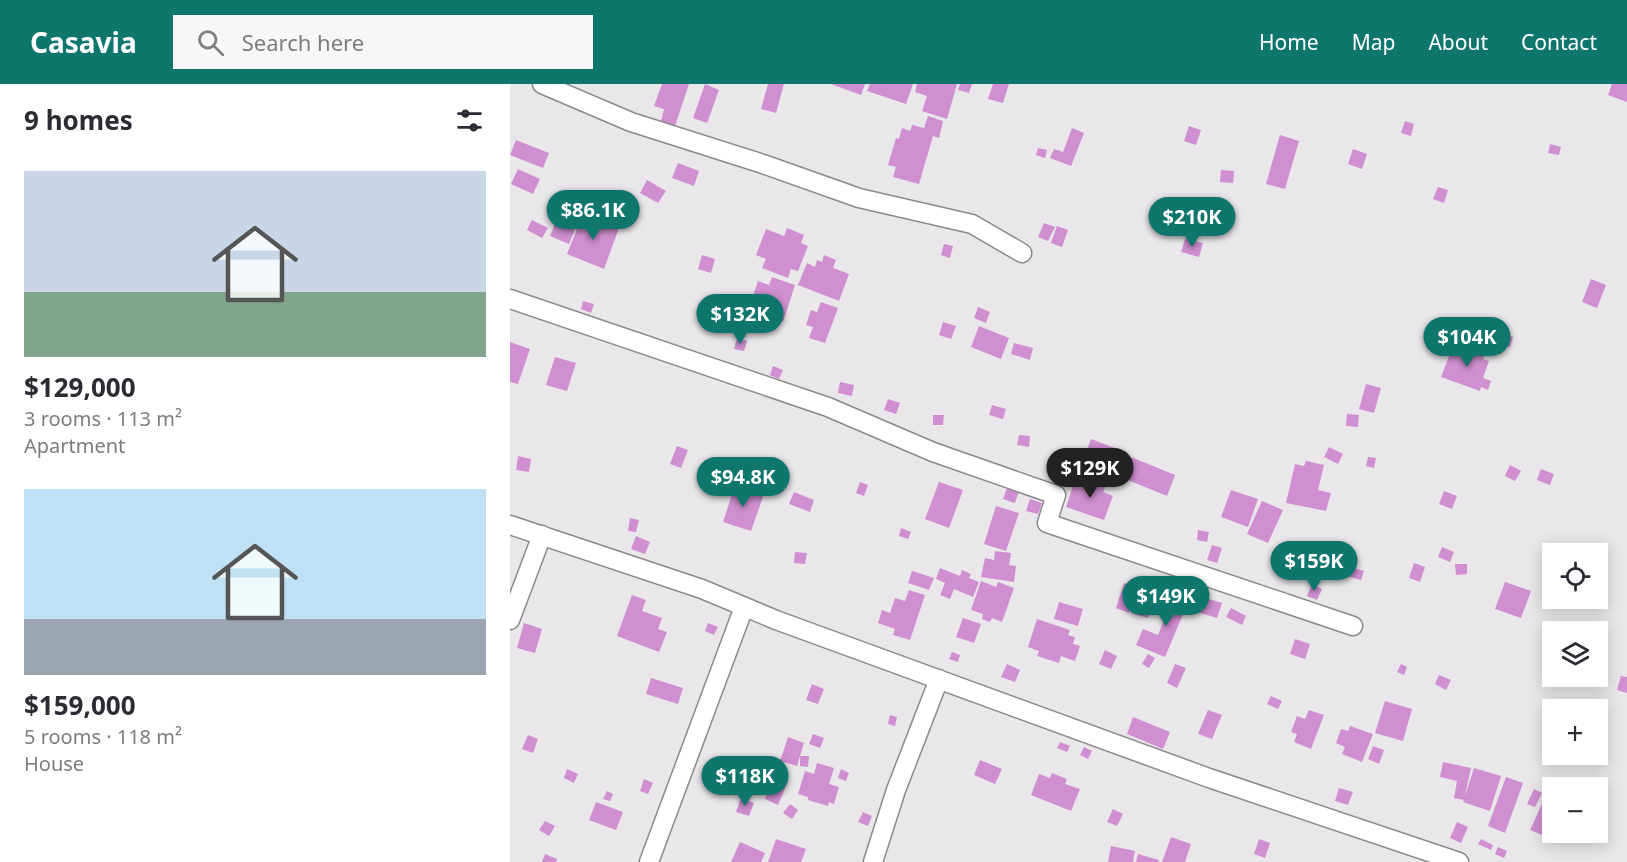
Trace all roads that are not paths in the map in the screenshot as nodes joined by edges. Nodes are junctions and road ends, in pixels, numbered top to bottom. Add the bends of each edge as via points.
1 (542, 84) edge
2 (1022, 253) dead end
3 (510, 299) edge
4 (510, 525) edge
5 (542, 536) junction
6 (744, 607) junction
7 (510, 620) edge
8 (1353, 626) dead end
9 (939, 678) junction
10 (649, 862) edge
11 (873, 862) edge
12 (1459, 862) edge

1 - 2 street via 631,122 859,198 972,224
3 - 8 street via 828,407 933,452 1056,495 1047,523
4 - 5 street
5 - 6 street via 702,589
5 - 7 street
6 - 9 street
6 - 10 street
9 - 11 street
9 - 12 street via 1209,778

